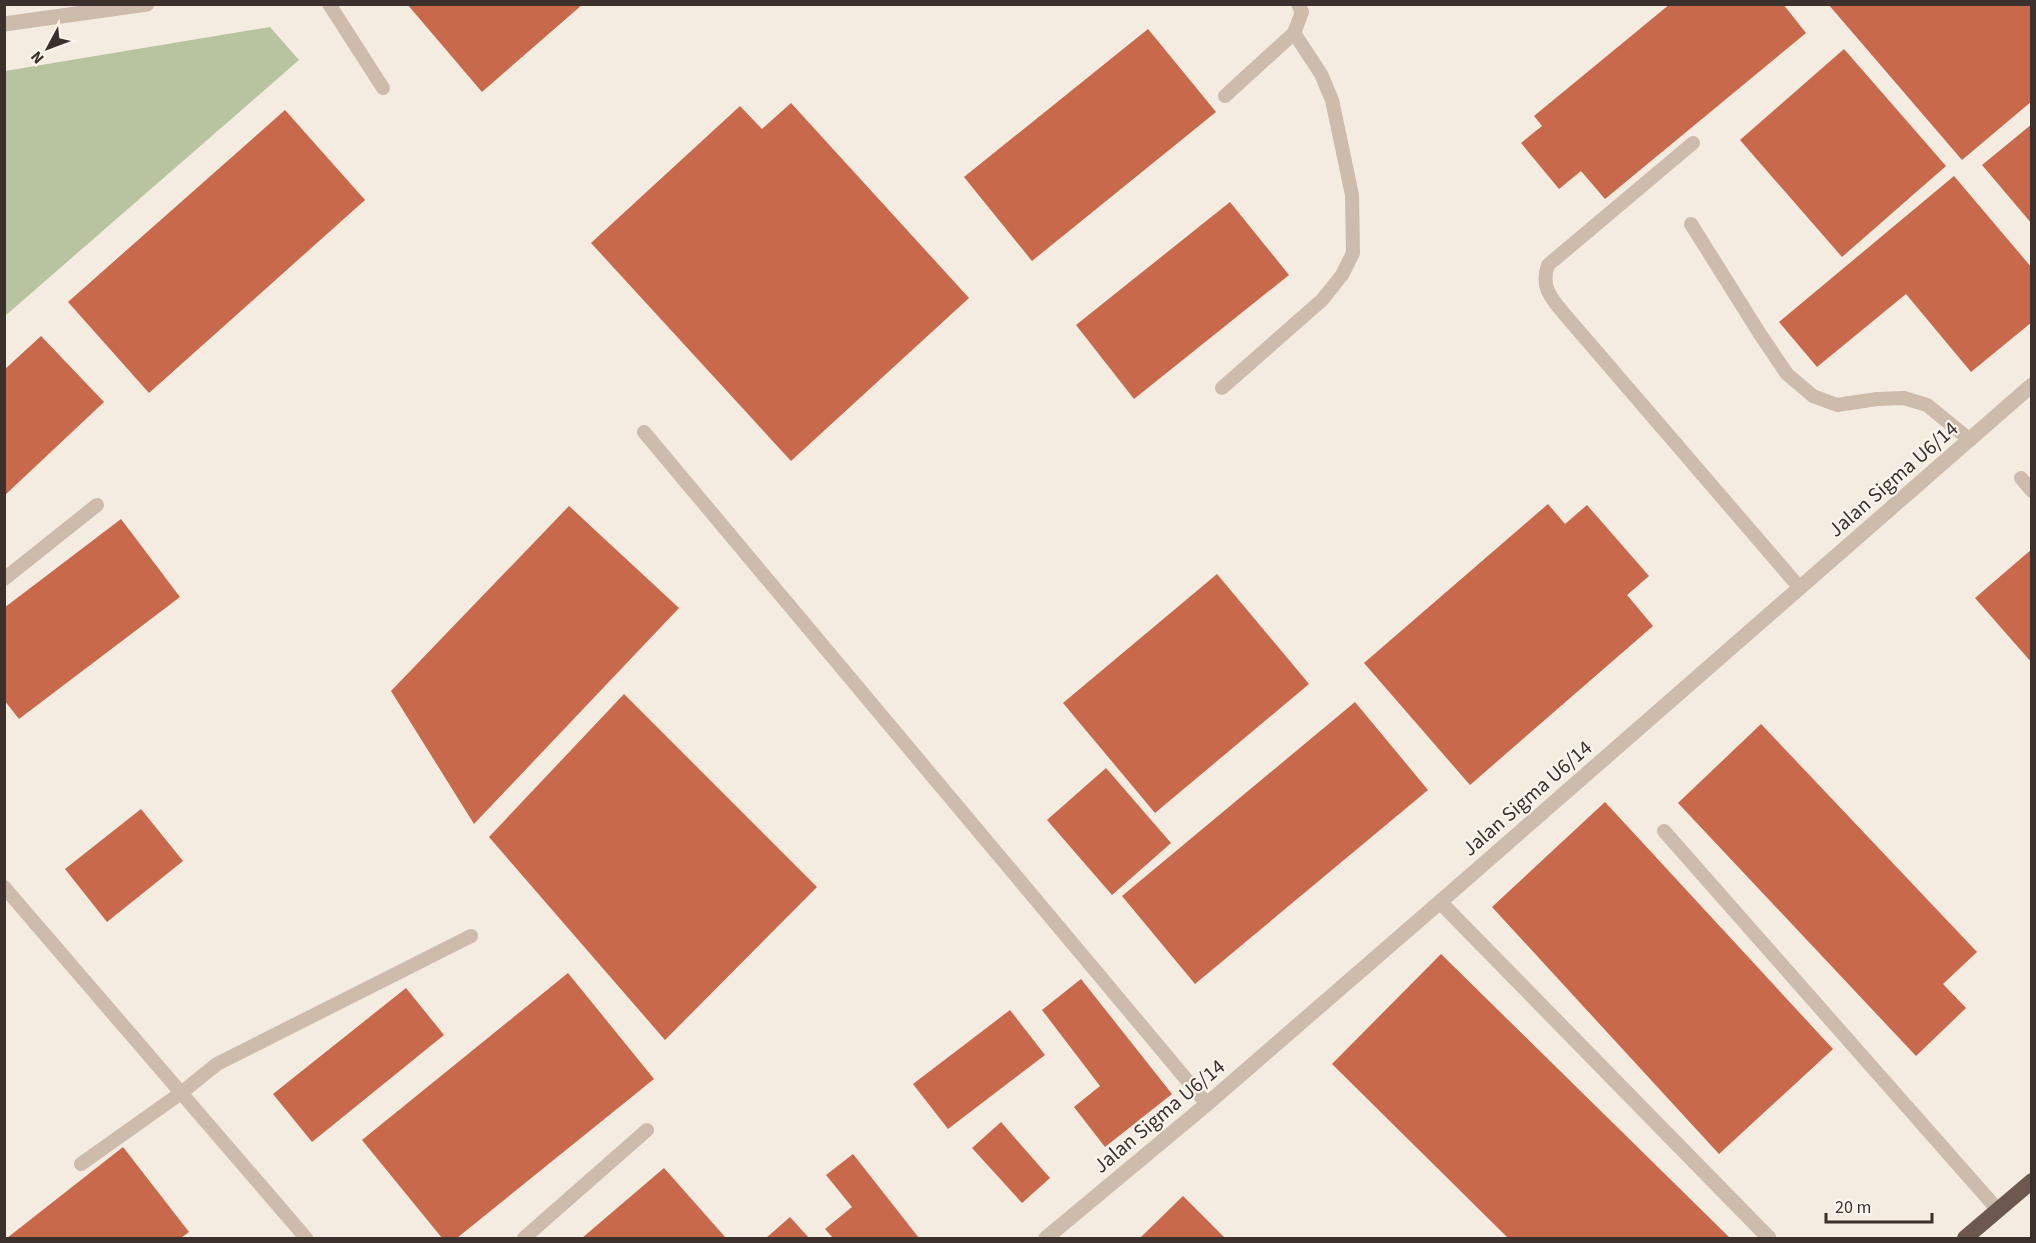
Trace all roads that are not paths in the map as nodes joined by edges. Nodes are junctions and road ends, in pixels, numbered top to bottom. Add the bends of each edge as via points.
1 (147, 4) edge
2 (329, 4) edge
3 (1298, 4) edge
4 (88, 9) edge
5 (4, 24) edge
6 (1294, 33) junction
7 (383, 88) dead end
8 (1225, 96) dead end
9 (1694, 143) dead end
10 (1690, 224) dead end
11 (2031, 385) edge
12 (1222, 388) dead end
13 (644, 432) dead end
14 (1970, 440) junction
15 (2021, 478) dead end
16 (2031, 491) edge
17 (97, 506) dead end
18 (4, 579) edge
19 (1800, 588) junction
20 (1664, 831) dead end
21 (4, 887) edge
22 (1440, 902) junction
23 (471, 936) dead end
24 (182, 1093) junction
25 (1207, 1104) junction
26 (647, 1130) dead end
27 (81, 1164) dead end
28 (2031, 1181) edge
29 (1998, 1210) junction
30 (306, 1239) edge
31 (524, 1239) edge
32 (1046, 1239) edge
33 (1769, 1239) edge
34 (1965, 1239) edge

1 - 4 street
2 - 7 lane
3 - 6 lane via 1302,12
4 - 5 street
6 - 8 lane
6 - 12 lane via 1321,74 1332,100 1352,195 1353,253 1322,300
9 - 19 lane via 1548,265 1544,278 1550,296 1566,316
10 - 14 lane via 1787,374 1813,396 1837,405 1904,398 1927,405
11 - 14 street, Jalan Sigma U6/14
13 - 25 lane
14 - 19 street, Jalan Sigma U6/14
15 - 16 lane
17 - 18 lane
19 - 22 street, Jalan Sigma U6/14
20 - 29 lane
21 - 24 lane
22 - 25 street, Jalan Sigma U6/14
22 - 33 street
23 - 24 lane via 217,1064
24 - 27 lane
24 - 30 lane
25 - 32 street, Jalan Sigma U6/14
26 - 31 lane
28 - 29 highway
29 - 34 highway

